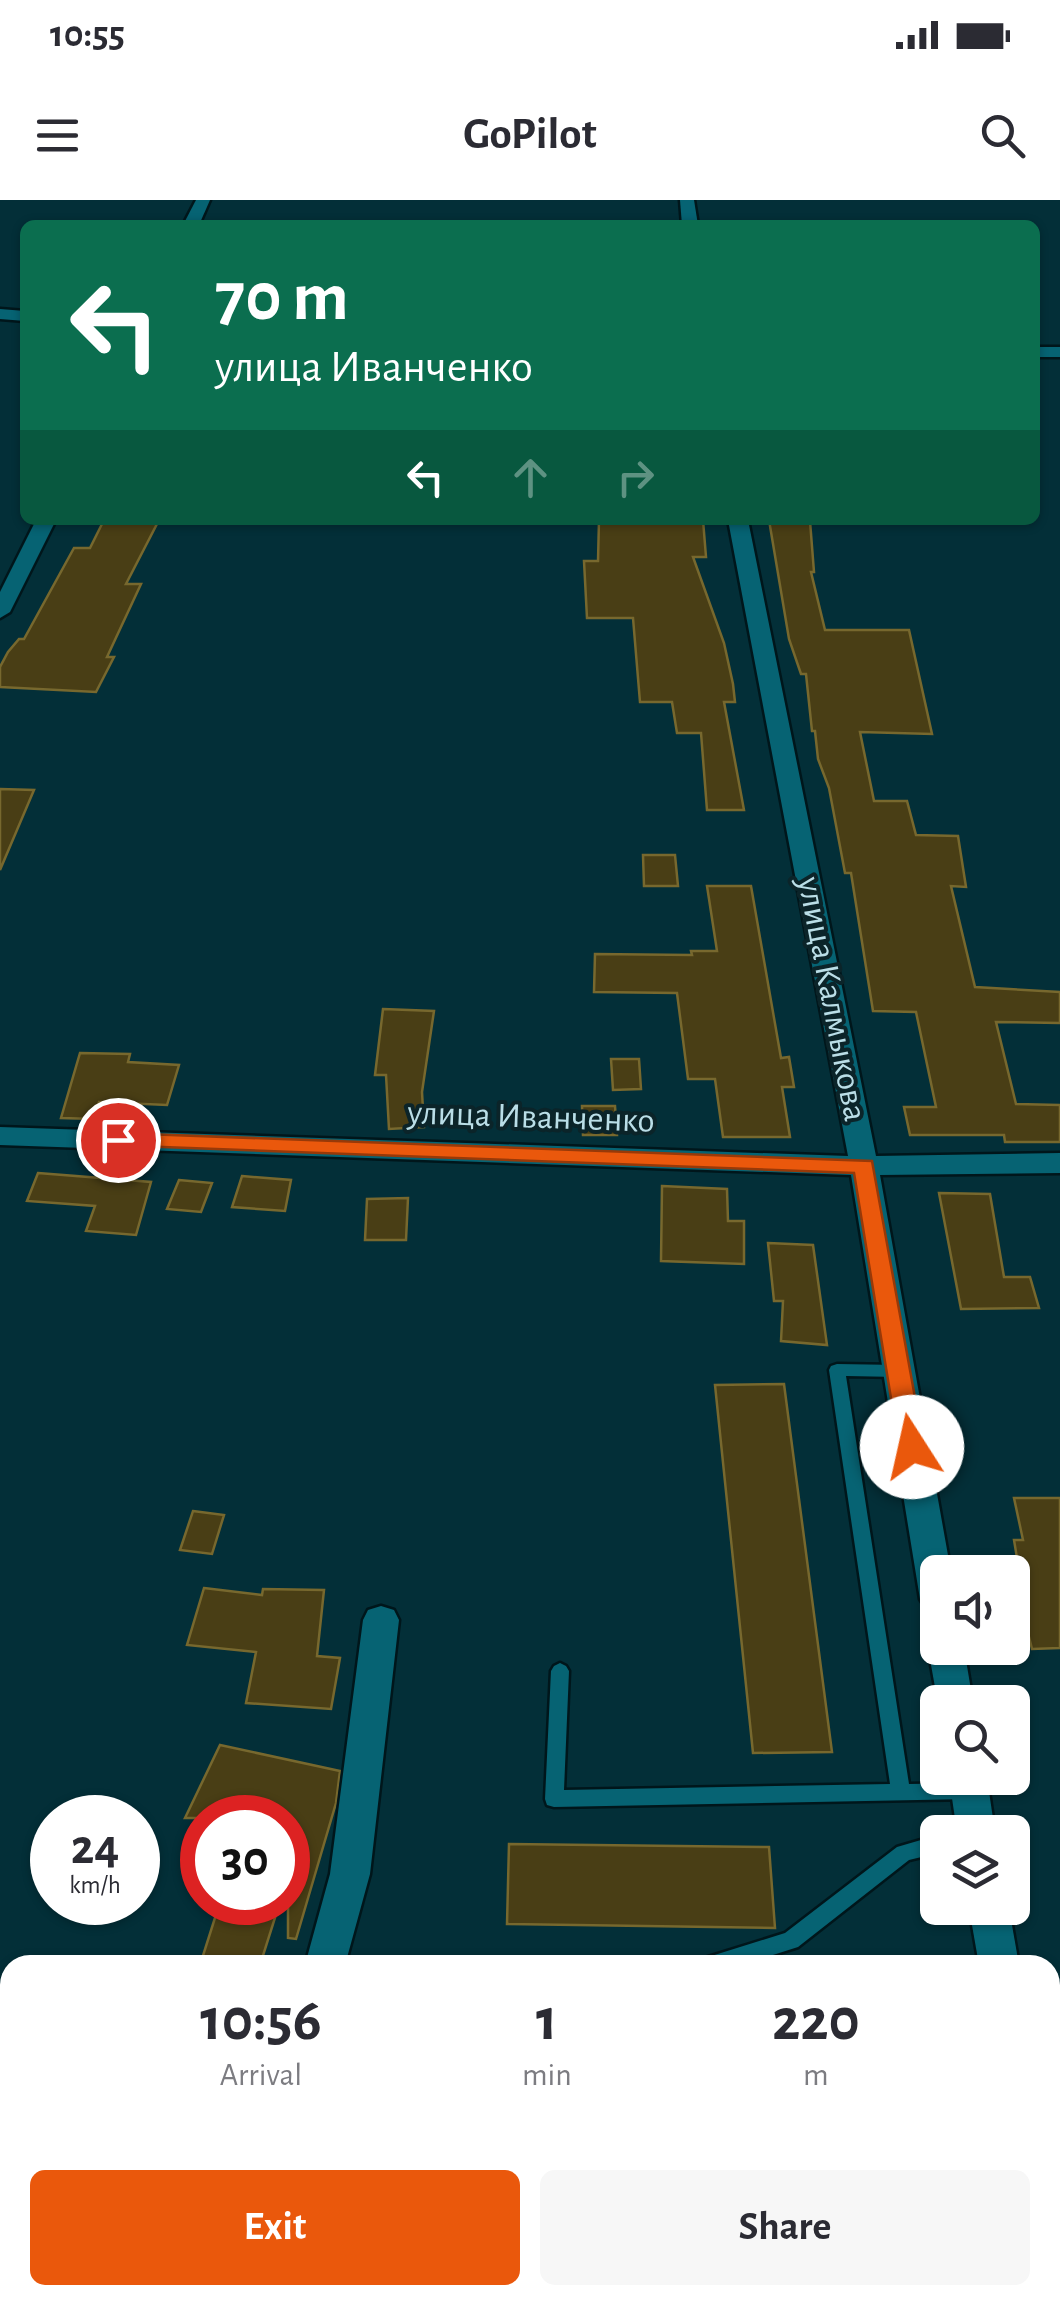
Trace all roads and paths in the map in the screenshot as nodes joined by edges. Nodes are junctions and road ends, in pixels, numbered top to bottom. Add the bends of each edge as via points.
1 (44, 525) edge
2 (739, 525) edge
3 (0, 612) edge
4 (0, 1136) edge
5 (1060, 1163) edge
6 (864, 1166) junction
7 (899, 1371) junction
8 (930, 1555) edge
9 (381, 1620) dead end
10 (560, 1671) dead end
11 (920, 1790) edge
12 (900, 1792) junction
13 (920, 1849) edge
14 (992, 1925) edge
15 (328, 1955) edge
16 (744, 1955) edge
17 (997, 1955) edge

1 - 3 street
2 - 6 street, улица Калмыкова
4 - 6 street, улица Иванченко
5 - 6 street, улица Иванченко
6 - 7 street, улица Калмыкова
7 - 8 street, улица Калмыкова
7 - 12 lane via 837,1370
9 - 15 street via 350,1874
10 - 12 lane via 554,1799
11 - 12 lane
13 - 16 lane via 904,1853 791,1940
14 - 17 street

